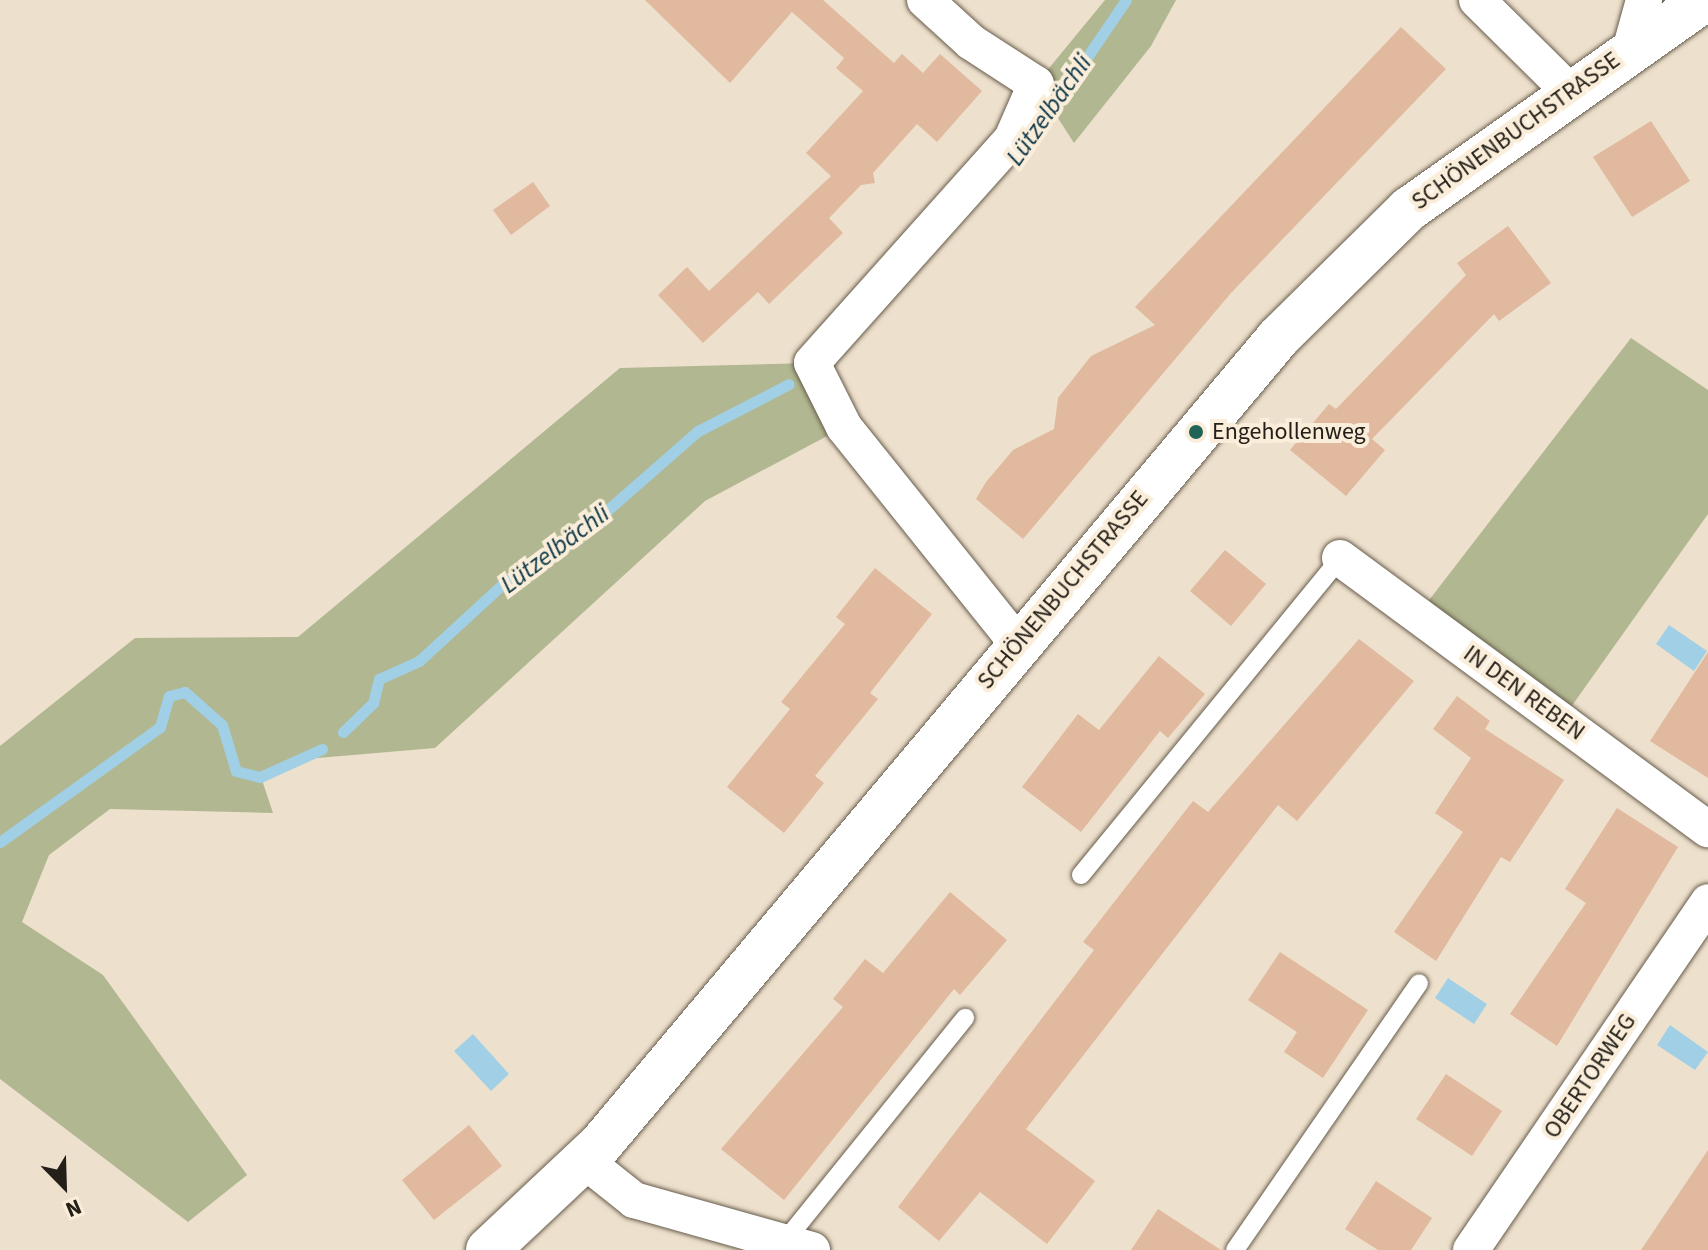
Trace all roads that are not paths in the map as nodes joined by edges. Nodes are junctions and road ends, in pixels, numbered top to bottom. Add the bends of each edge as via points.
1 (925, 0) edge
2 (1477, 0) edge
3 (1644, 0) edge
4 (1704, 0) edge
5 (1631, 47) junction
6 (1568, 90) junction
7 (1340, 558) joint
8 (1018, 644) junction
9 (1708, 829) edge
10 (1081, 875) dead end
11 (1708, 902) edge
12 (1419, 983) dead end
13 (965, 1018) dead end
14 (585, 1161) junction
15 (799, 1246) edge
16 (488, 1250) edge
17 (1235, 1250) edge
18 (1471, 1250) edge

1 - 8 street via 971,42 1036,84 1012,139 812,363 844,427
2 - 6 street
3 - 5 street
4 - 5 street, SCHÖNENBUCHSTRASSE
5 - 6 street, SCHÖNENBUCHSTRASSE
6 - 8 street, SCHÖNENBUCHSTRASSE via 1409,209 1278,338
7 - 9 street, IN DEN REBEN
7 - 10 lane
8 - 14 street, SCHÖNENBUCHSTRASSE
11 - 18 street, OBERTORWEG
12 - 17 lane
13 - 15 lane
14 - 15 street via 634,1200
14 - 16 street, SCHÖNENBUCHSTRASSE

